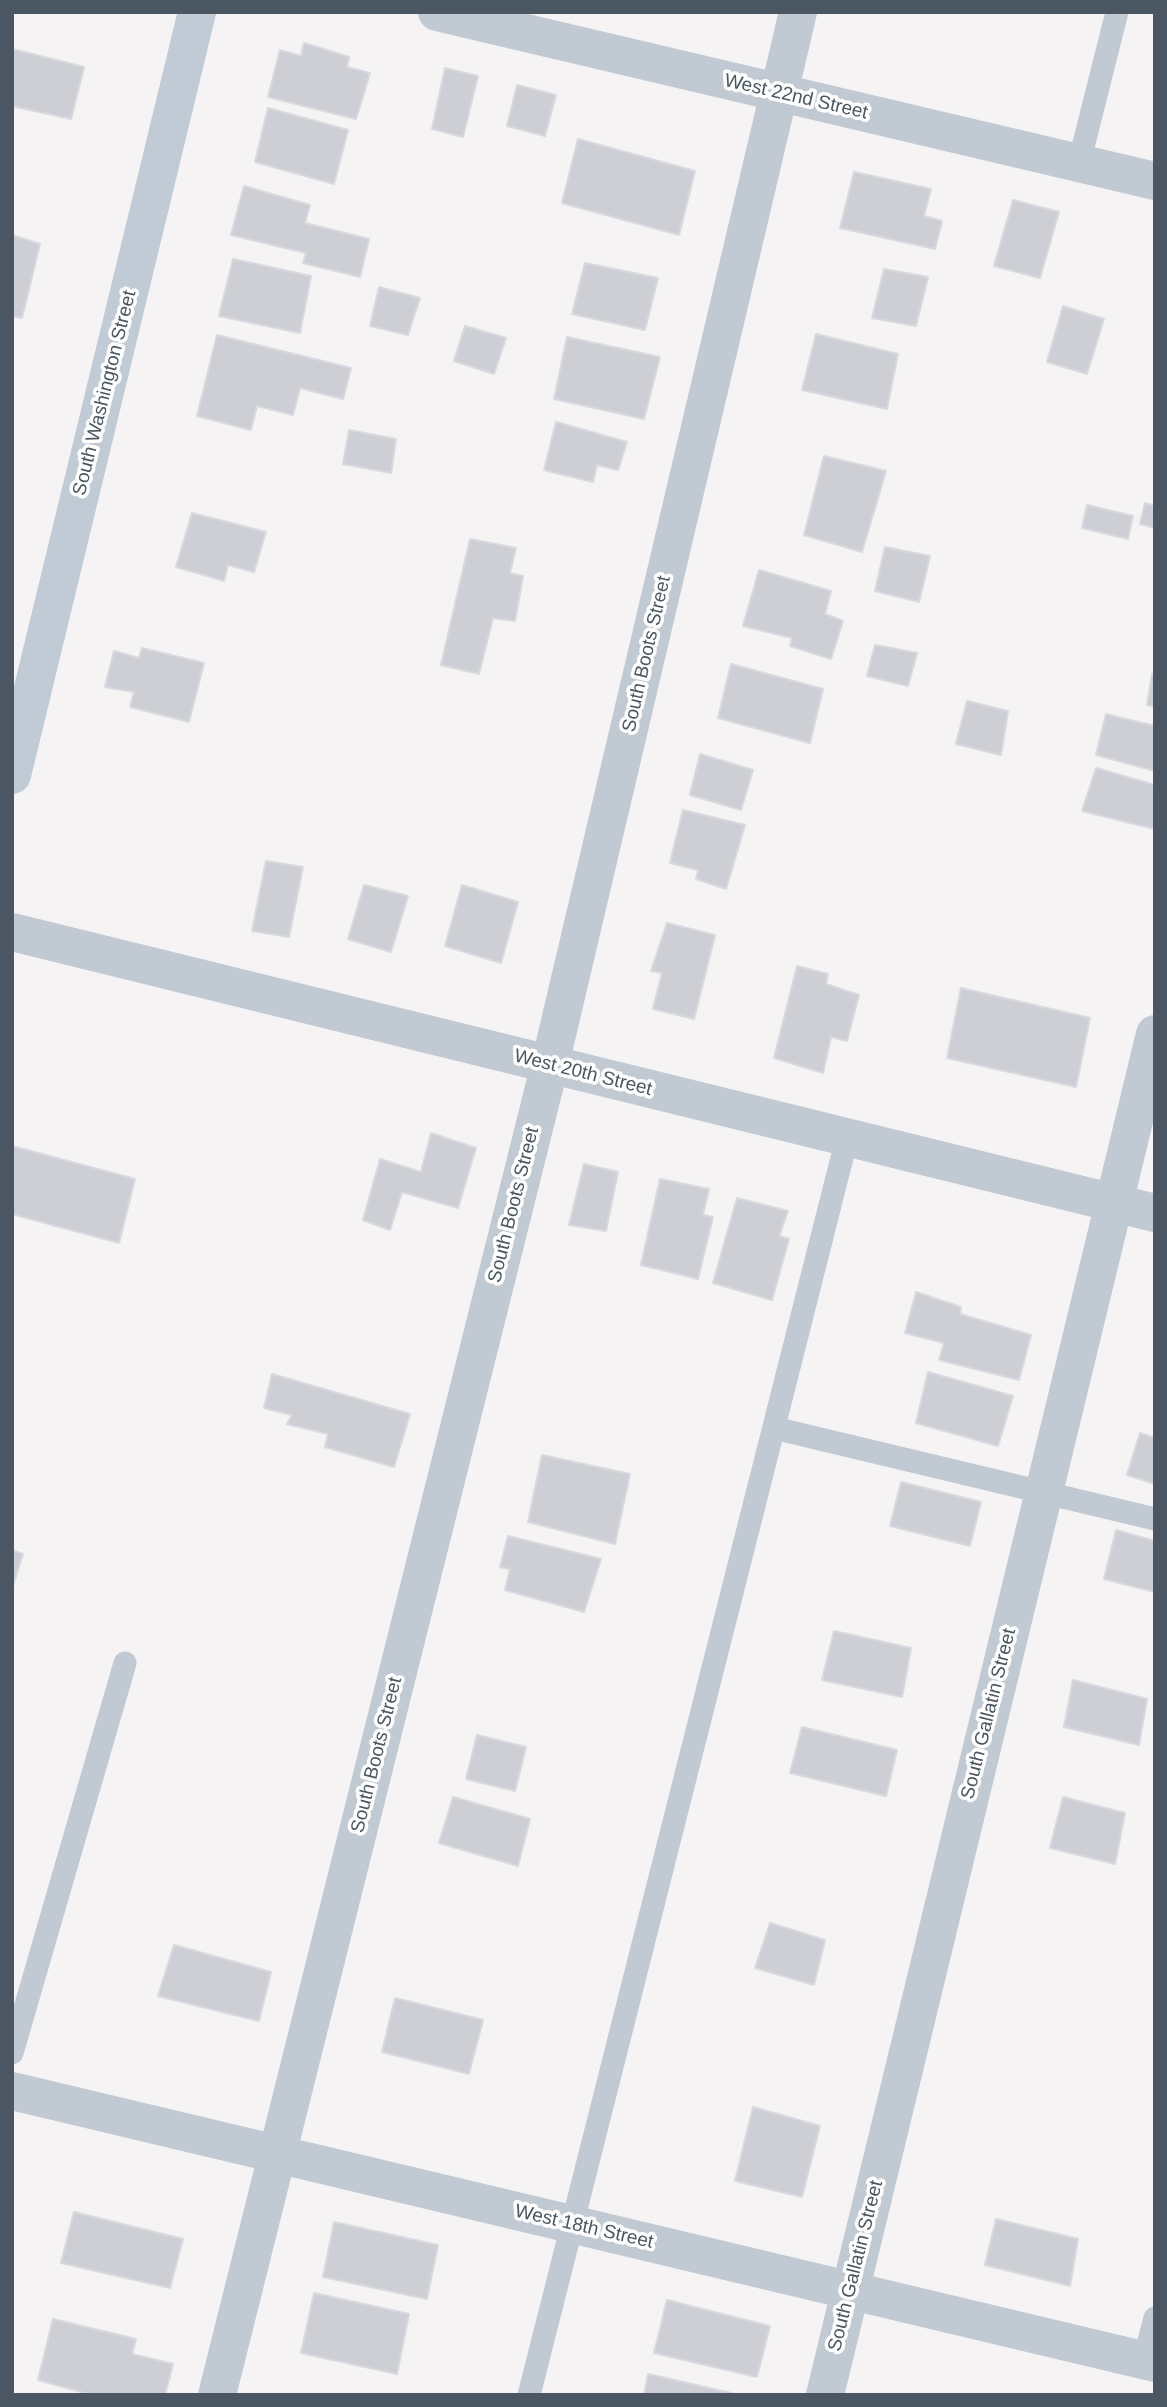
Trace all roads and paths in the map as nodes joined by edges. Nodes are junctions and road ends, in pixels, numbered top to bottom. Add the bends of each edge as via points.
1 (197, 12) edge
2 (438, 12) edge
3 (798, 12) edge
4 (1117, 12) edge
5 (488, 18) edge
6 (779, 93) junction
7 (1079, 163) junction
8 (1155, 181) edge
9 (12, 775) edge
10 (12, 932) edge
11 (1155, 1034) edge
12 (550, 1064) junction
13 (847, 1138) junction
14 (1113, 1203) junction
15 (1155, 1213) edge
16 (774, 1428) junction
17 (1043, 1492) junction
18 (1155, 1519) edge
19 (125, 1663) dead end
20 (12, 2053) edge
21 (12, 2091) edge
22 (277, 2154) junction
23 (573, 2224) junction
24 (850, 2290) junction
25 (1155, 2318) edge
26 (1150, 2361) edge
27 (218, 2395) edge
28 (529, 2395) edge
29 (825, 2395) edge

1 - 9 main road, South Washington Street
2 - 5 street, West 22nd Street
3 - 6 street, South Boots Street
4 - 7 lane
5 - 6 street, West 22nd Street
6 - 7 street, West 22nd Street
6 - 12 street, South Boots Street
7 - 8 street, West 22nd Street
10 - 12 street, West 20th Street
11 - 14 street, South Gallatin Street
12 - 13 street, West 20th Street
12 - 22 street, South Boots Street
13 - 14 street, West 20th Street
13 - 16 lane
14 - 15 street, West 20th Street
14 - 17 street, South Gallatin Street
16 - 17 lane
16 - 23 lane
17 - 18 lane
17 - 24 street, South Gallatin Street
19 - 20 lane
21 - 22 street, West 18th Street
22 - 23 street, West 18th Street
22 - 27 street, South Boots Street
23 - 24 street, West 18th Street
23 - 28 lane
24 - 26 street, West 18th Street
24 - 29 street, South Gallatin Street
25 - 26 lane

